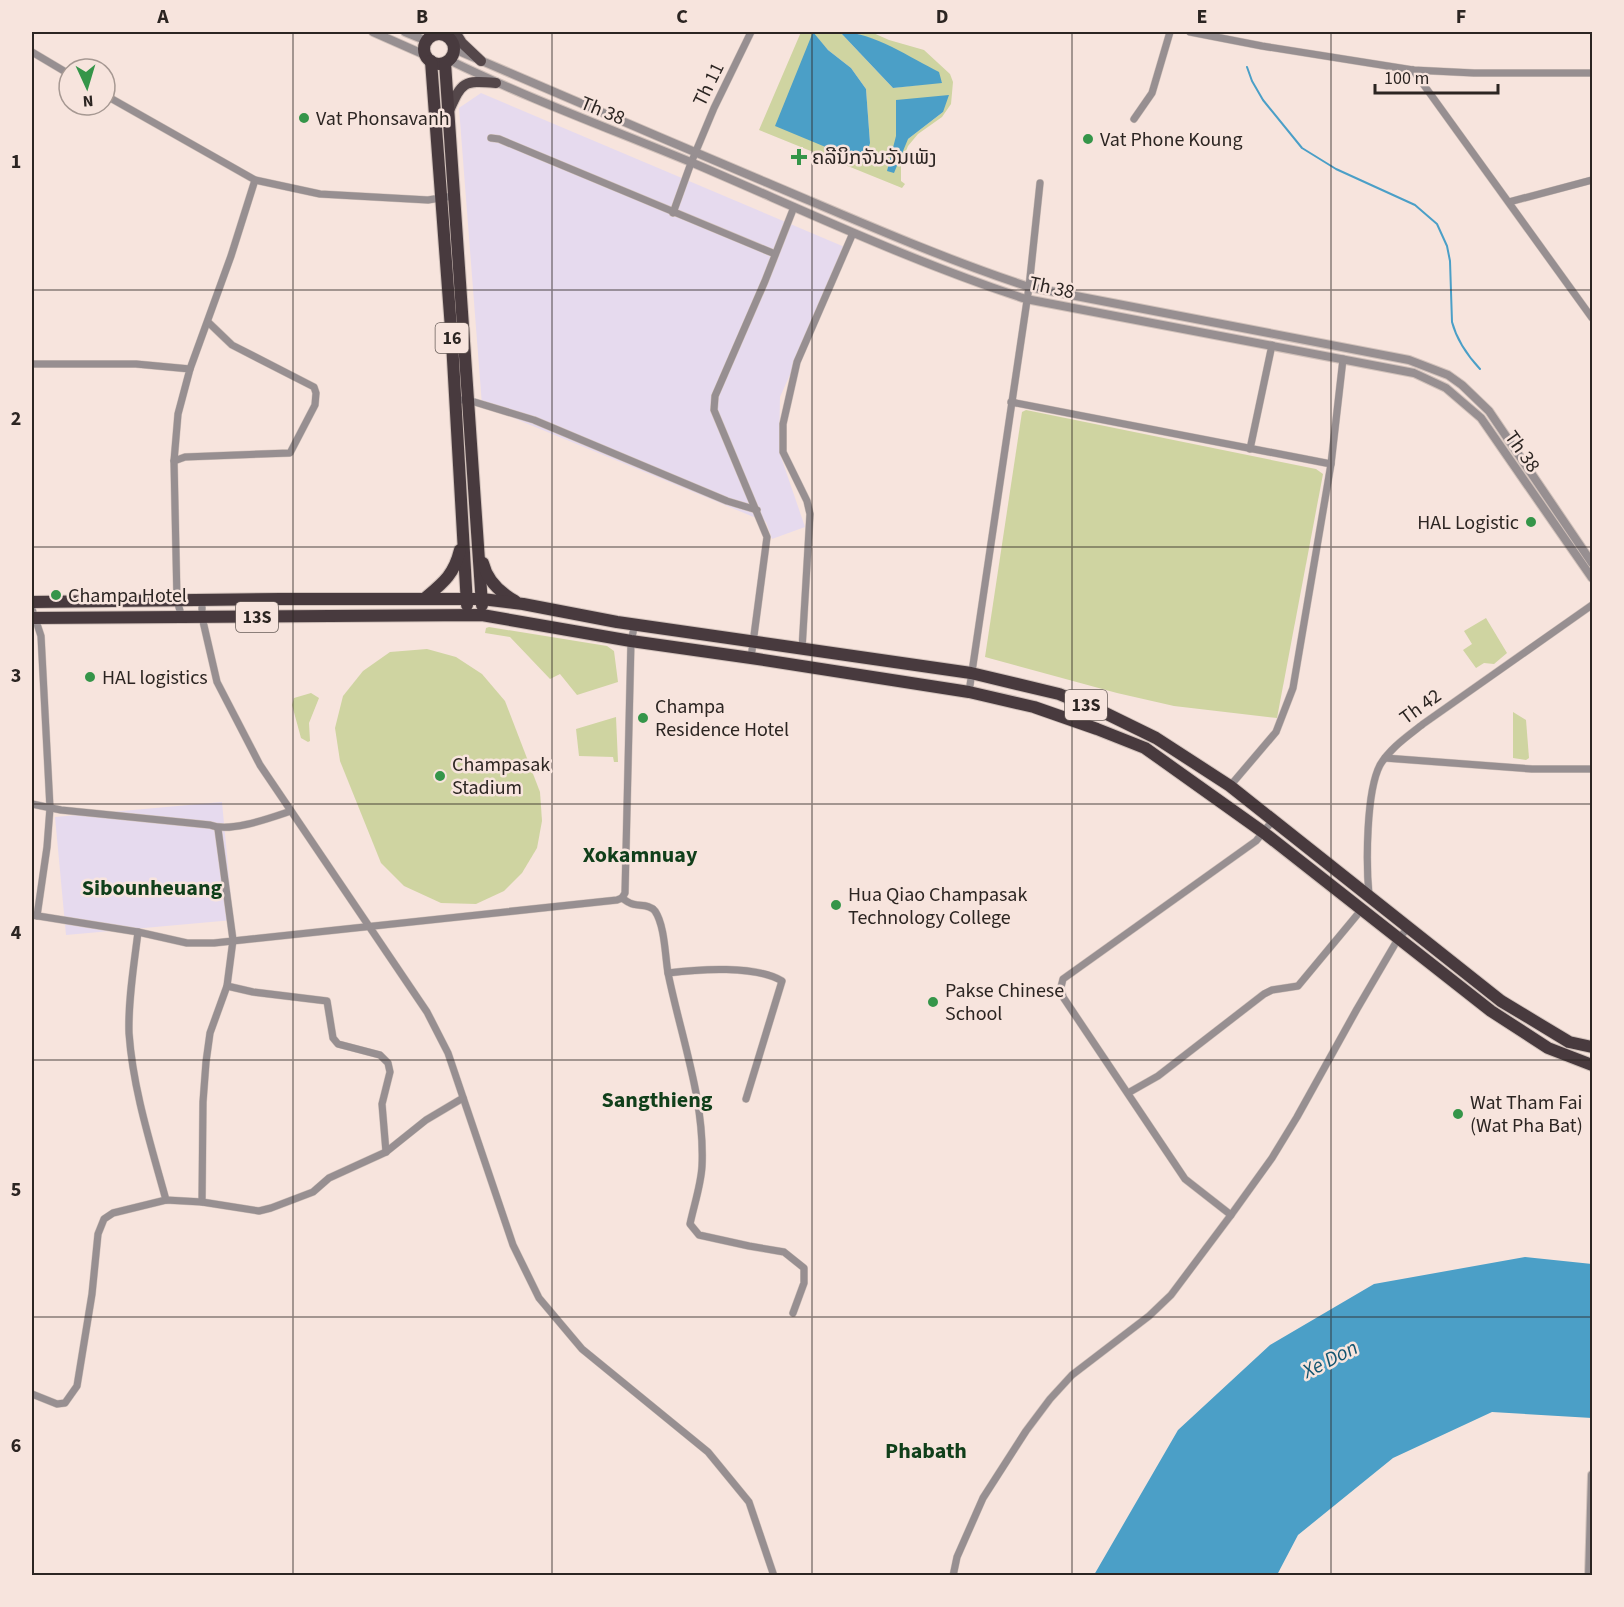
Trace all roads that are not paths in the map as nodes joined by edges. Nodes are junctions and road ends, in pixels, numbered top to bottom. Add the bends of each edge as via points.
1 (373, 32) edge
2 (405, 32) edge
3 (750, 32) edge
4 (1170, 32) edge
5 (1190, 32) edge
6 (448, 33) edge
7 (429, 37) edge
8 (32, 52) edge
9 (449, 57) junction
10 (428, 58) junction
11 (481, 61) junction
12 (57, 67) edge
13 (1413, 70) junction
14 (1593, 73) edge
15 (496, 83) junction
16 (117, 102) edge
17 (448, 113) junction
18 (1134, 119) dead end
19 (491, 138) dead end
20 (696, 152) junction
21 (691, 163) junction
22 (255, 180) junction
23 (1593, 180) edge
24 (1040, 183) dead end
25 (446, 197) junction
26 (1509, 202) junction
27 (794, 207) junction
28 (673, 213) junction
29 (853, 233) junction
30 (775, 254) junction
31 (1029, 287) junction
32 (1026, 299) junction
33 (1593, 318) edge
34 (208, 322) junction
35 (1272, 345) junction
36 (1343, 359) junction
37 (32, 364) edge
38 (190, 369) junction
39 (462, 400) junction
40 (1011, 402) junction
41 (1250, 449) junction
42 (174, 461) junction
43 (1331, 464) junction
44 (757, 510) junction
45 (463, 537) junction
46 (478, 538) junction
47 (1593, 563) edge
48 (1593, 578) edge
49 (424, 599) junction
50 (466, 599) junction
51 (482, 599) junction
52 (177, 600) junction
53 (202, 600) junction
54 (32, 602) edge
55 (519, 604) junction
56 (1593, 605) edge
57 (33, 615) edge
58 (467, 615) junction
59 (483, 615) junction
60 (202, 617) junction
61 (182, 618) junction
62 (634, 624) junction
63 (631, 641) junction
64 (753, 642) junction
65 (802, 649) junction
66 (751, 658) junction
67 (971, 673) junction
68 (969, 692) junction
69 (1385, 758) junction
70 (1593, 769) edge
71 (1230, 786) junction
72 (32, 804) edge
73 (50, 808) junction
74 (291, 811) junction
75 (1274, 819) junction
76 (218, 829) junction
77 (1263, 832) junction
78 (1369, 895) junction
79 (622, 898) junction
80 (1362, 909) junction
81 (34, 915) edge
82 (371, 928) junction
83 (1408, 928) junction
84 (138, 932) junction
85 (1398, 939) junction
86 (233, 940) junction
87 (668, 973) junction
88 (227, 986) junction
89 (1569, 1042) junction
90 (1593, 1042) edge
91 (1593, 1047) edge
92 (1593, 1065) edge
93 (1128, 1093) junction
94 (463, 1098) junction
95 (746, 1099) dead end
96 (386, 1152) junction
97 (166, 1200) junction
98 (202, 1202) junction
99 (1231, 1215) junction
100 (794, 1313) dead end
101 (32, 1394) edge
102 (1593, 1475) edge
103 (774, 1575) edge
104 (952, 1575) edge
105 (1589, 1575) edge

1 - 10 street
2 - 7 street
3 - 20 street, Th 11
4 - 18 street via 1152,93
5 - 13 street
6 - 7 highway
6 - 9 highway
6 - 11 main road
7 - 10 highway, 16 via 425,46
8 - 12 street
9 - 10 highway via 437,64
9 - 11 street, Th 38
9 - 15 street, Th 38
9 - 17 highway, 16
10 - 25 highway, 16
11 - 20 street, Th 38
13 - 14 street
13 - 26 street
15 - 17 main road via 465,84
15 - 21 street, Th 38
16 - 22 street
17 - 25 highway, 16
19 - 28 street
20 - 21 street, Th 11
20 - 31 street, Th 38 via 916,246
21 - 27 street, Th 38
21 - 28 street, Th 11
22 - 25 street via 320,194 428,200
22 - 34 street
23 - 26 street
24 - 31 street
25 - 39 highway, 16
26 - 33 street
27 - 29 street, Th 38
27 - 30 street
28 - 30 street
29 - 32 street, Th 38 via 975,283
29 - 65 street via 798,362 783,424 783,452 810,514
30 - 44 street via 715,396 714,410
31 - 32 street
31 - 47 street, Th 38 via 1409,360 1448,375 1489,411
32 - 35 street, Th 38
32 - 40 street
34 - 38 street
34 - 42 street via 232,345 314,387 316,399 290,453 185,457
35 - 36 street, Th 38
35 - 41 street
36 - 43 street
36 - 48 street, Th 38 via 1414,373 1458,397 1480,418
37 - 38 street via 136,364
38 - 42 street via 178,414
39 - 44 street via 534,420
39 - 45 highway, 16
39 - 46 highway, 16
40 - 41 street
40 - 67 street
41 - 43 street
42 - 52 street
43 - 71 street via 1293,688 1276,732
44 - 64 street via 766,548
45 - 49 highway via 448,579
45 - 50 highway, 16
46 - 51 highway, 16
46 - 55 highway via 485,572 503,595
49 - 50 highway, 13S
49 - 53 highway, 13S
50 - 51 highway, 13S
50 - 58 highway, 16
51 - 55 highway, 13S
51 - 59 highway, 16
52 - 53 highway, 13S
52 - 54 highway, 13S
52 - 61 street
53 - 60 street
55 - 62 highway, 13S
56 - 69 street, Th 42 via 1401,740
57 - 61 highway, 13S
57 - 73 street via 41,636
58 - 59 highway, 13S
58 - 60 highway, 13S
59 - 63 highway, 13S
60 - 61 highway, 13S
60 - 74 street via 217,682 260,765
62 - 63 street
62 - 64 highway, 13S
63 - 66 highway, 13S
63 - 79 street
64 - 65 highway, 13S
64 - 66 street
65 - 67 highway, 13S
66 - 68 highway, 13S
67 - 68 street
67 - 71 highway, 13S via 1059,694 1105,713 1156,738
68 - 77 highway, 13S via 1034,708 1144,748
69 - 70 street via 1532,769
69 - 78 street, Th 42 via 1375,780 1369,824
71 - 75 highway, 13S
72 - 73 street
73 - 76 street
73 - 81 street
74 - 76 street
74 - 82 street
75 - 77 street
75 - 78 highway, 13S
76 - 86 street
77 - 80 highway, 13S
77 - 93 street via 1063,979 1063,997
78 - 83 highway, 13S
79 - 82 street
79 - 87 street via 655,912
80 - 85 highway, 13S
80 - 93 street via 1298,986 1264,994 1158,1076
81 - 84 street
82 - 86 street
82 - 94 street via 427,1012 448,1053
83 - 85 street
83 - 89 highway, 13S via 1501,1001
84 - 86 street via 187,943
84 - 97 street via 130,1047 139,1102
85 - 92 highway, 13S via 1501,1017 1548,1047
85 - 99 street via 1298,1117
86 - 88 street
87 - 95 street via 697,969 745,971 782,981
87 - 100 street via 701,1120 702,1169 690,1224 699,1235 784,1252 804,1268 804,1283
88 - 96 street via 327,1001 333,1038 338,1044 380,1055 388,1063 390,1072 382,1104
88 - 98 street via 210,1033 206,1062
89 - 90 highway
89 - 91 highway, 13S
93 - 99 street via 1185,1179
94 - 96 street via 426,1120
94 - 103 street via 513,1245 539,1298 582,1349 708,1452 749,1502
96 - 98 street via 329,1178 313,1192 272,1208 259,1211
97 - 98 street
97 - 101 street via 113,1213 104,1219 98,1234 77,1386 65,1403 57,1404
99 - 104 street via 1171,1295 1072,1375 1050,1399 983,1498
102 - 105 street

